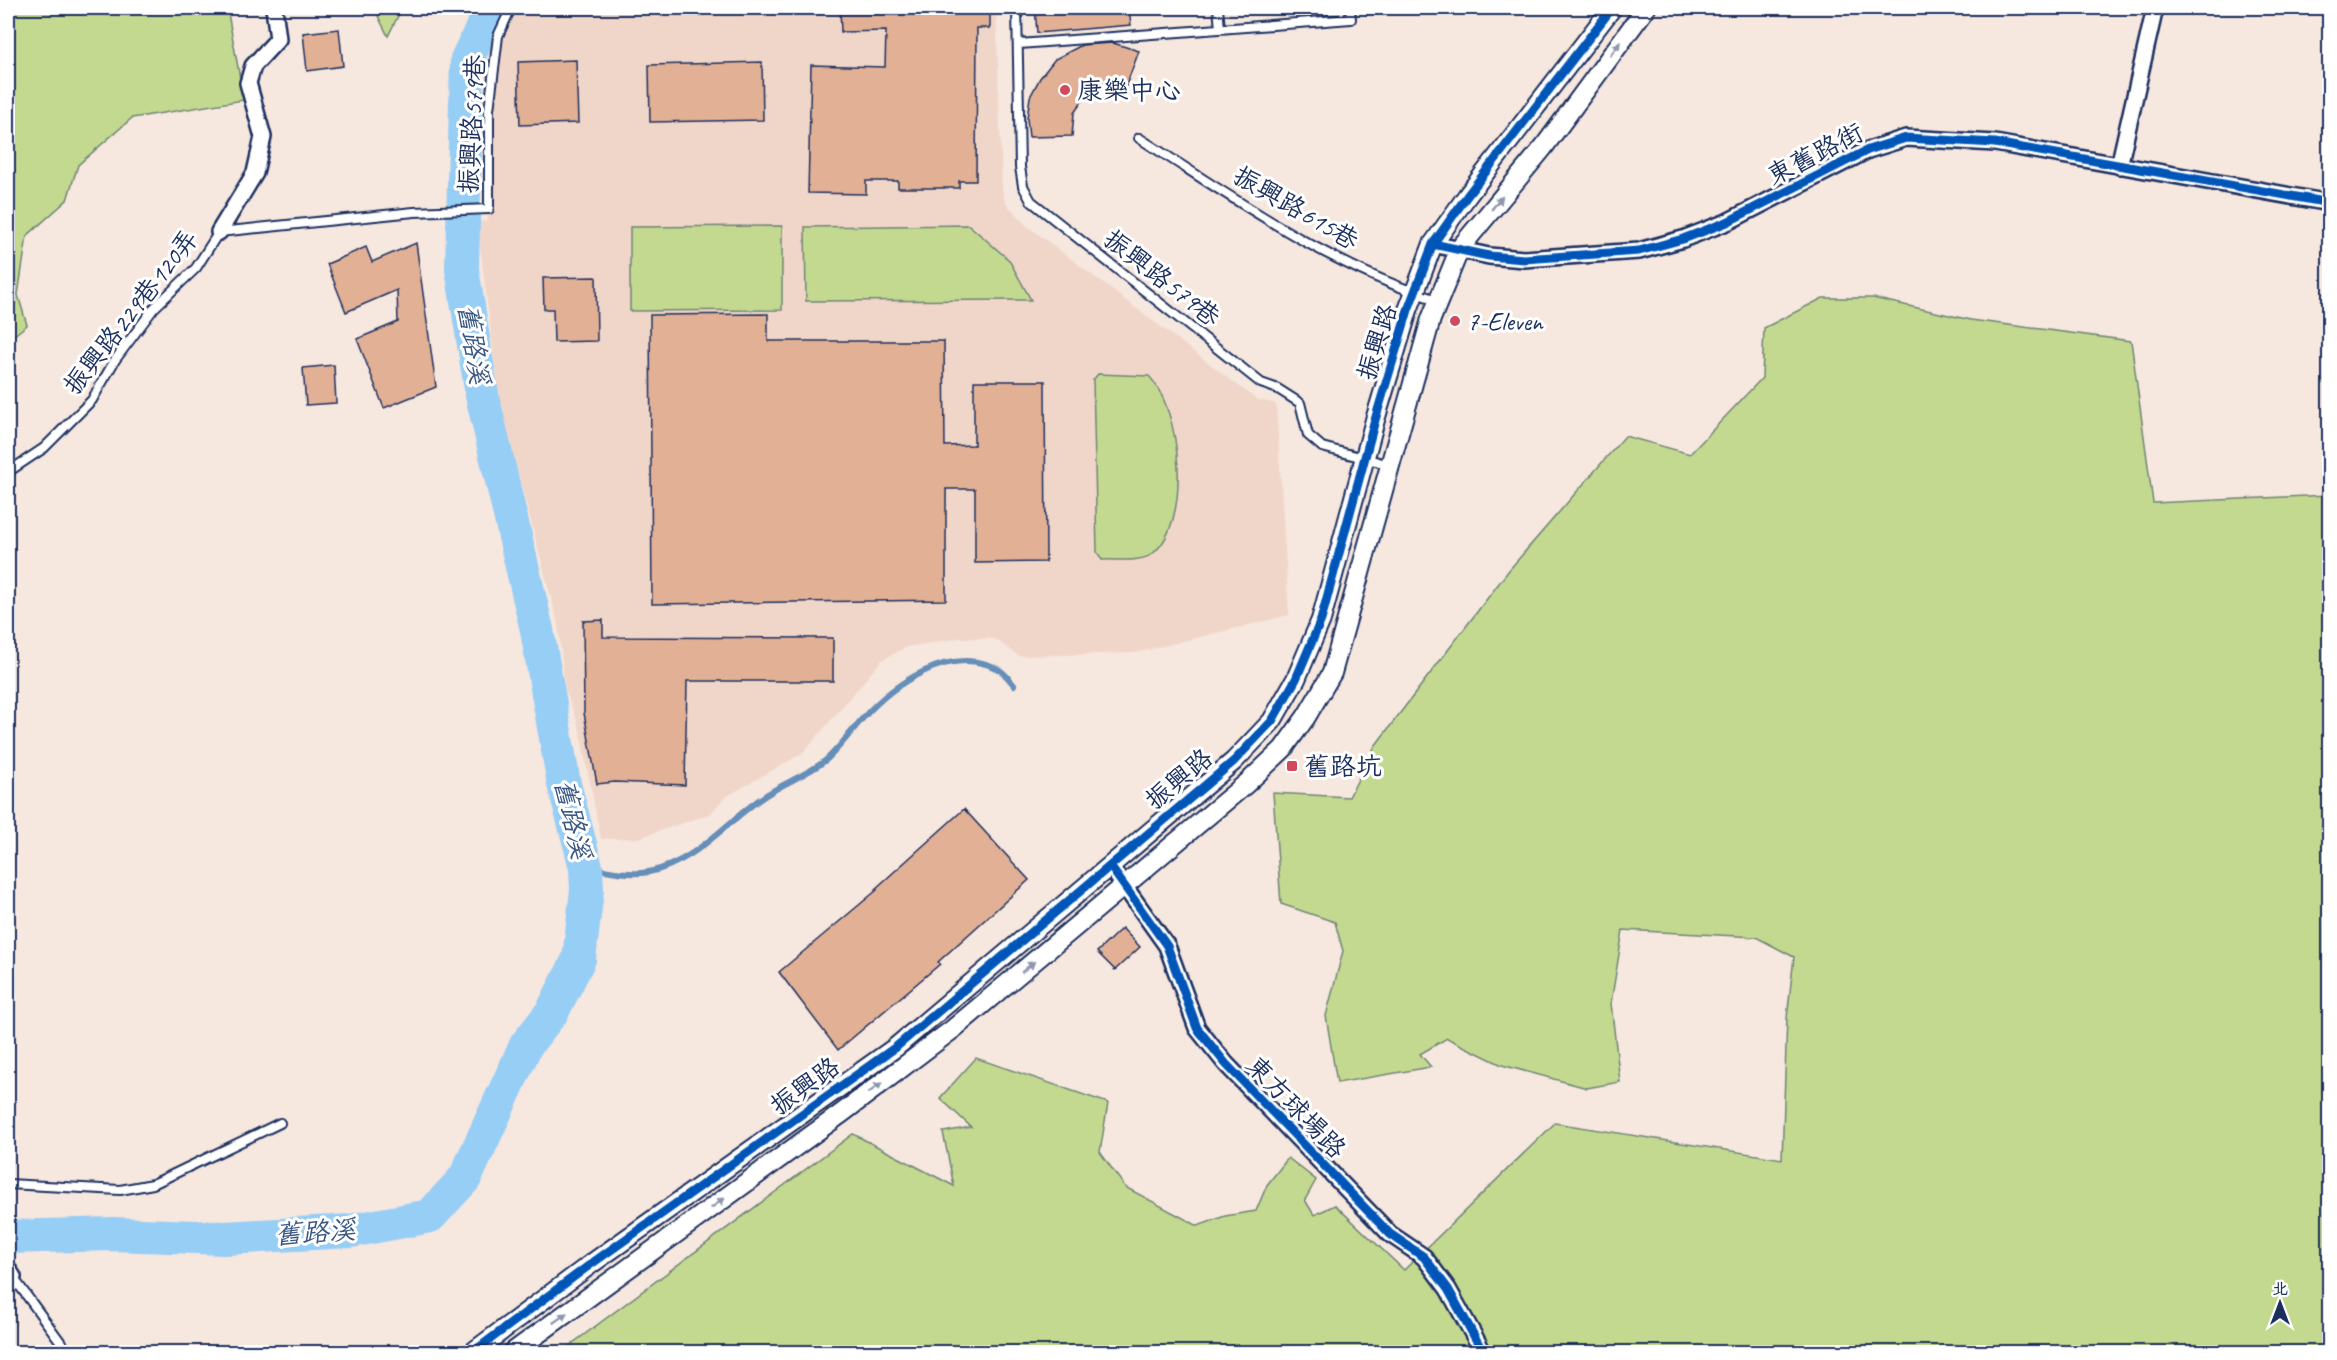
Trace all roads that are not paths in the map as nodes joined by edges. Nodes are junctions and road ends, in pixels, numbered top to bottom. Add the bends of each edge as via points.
1 (274, 8) edge
2 (511, 8) edge
3 (1017, 8) edge
4 (1218, 8) edge
5 (1350, 8) edge
6 (1611, 8) edge
7 (1646, 8) edge
8 (2155, 8) edge
9 (1220, 28) junction
10 (1019, 44) junction
11 (1139, 138) dead end
12 (2119, 166) junction
13 (2330, 202) edge
14 (489, 209) joint
15 (219, 232) junction
16 (1433, 244) junction
17 (1460, 248) junction
18 (1415, 293) junction
19 (1439, 301) junction
20 (1364, 458) junction
21 (1391, 465) junction
22 (8, 472) edge
23 (1110, 866) junction
24 (1123, 885) junction
25 (280, 1123) dead end
26 (8, 1184) edge
27 (10, 1273) edge
28 (68, 1353) edge
29 (473, 1353) edge
30 (513, 1353) edge
31 (1483, 1353) edge

1 - 15 street via 278,39 253,66 248,83 263,137 255,173
2 - 14 lane, 振興路579巷 via 498,36 495,55 489,110
3 - 10 lane, 振興路579巷
4 - 9 lane
5 - 9 lane via 1351,19
6 - 16 street, 振興路
17 -> 7 street, 振興路 via 1543,148
8 - 12 street
9 - 10 lane
10 - 20 lane, 振興路579巷 via 1020,167 1031,201 1261,383 1300,403 1308,435 1322,447
11 - 18 lane, 振興路615巷 via 1299,239
12 - 13 street, 東舊路街
12 - 17 street, 東舊路街 via 1995,143 1906,138 1868,150 1727,222 1639,251 1524,259
14 - 15 lane, 振興路229巷120弄 via 414,212
15 - 22 lane, 振興路229巷120弄 via 196,268 154,308 121,351 92,400 44,448
16 - 17 street, 東舊路街
16 - 18 street, 振興路
17 - 19 street, 振興路
18 - 19 lane, 振興路615巷
18 - 20 street, 振興路
19 - 21 street, 振興路
20 - 21 lane, 振興路579巷
20 - 23 street, 振興路 via 1321,620 1296,679 1272,721 1234,761
21 - 24 street, 振興路 via 1332,673 1306,717 1283,749 1247,783
23 - 24 street, 東方球場路
23 - 29 street, 振興路 via 896,1047
30 -> 24 street, 振興路 via 953,1029
24 - 31 street, 東方球場路 via 1167,946 1197,1028 1233,1072 1390,1234 1425,1257 1448,1289
25 - 26 lane via 153,1184 120,1190
27 - 28 lane

